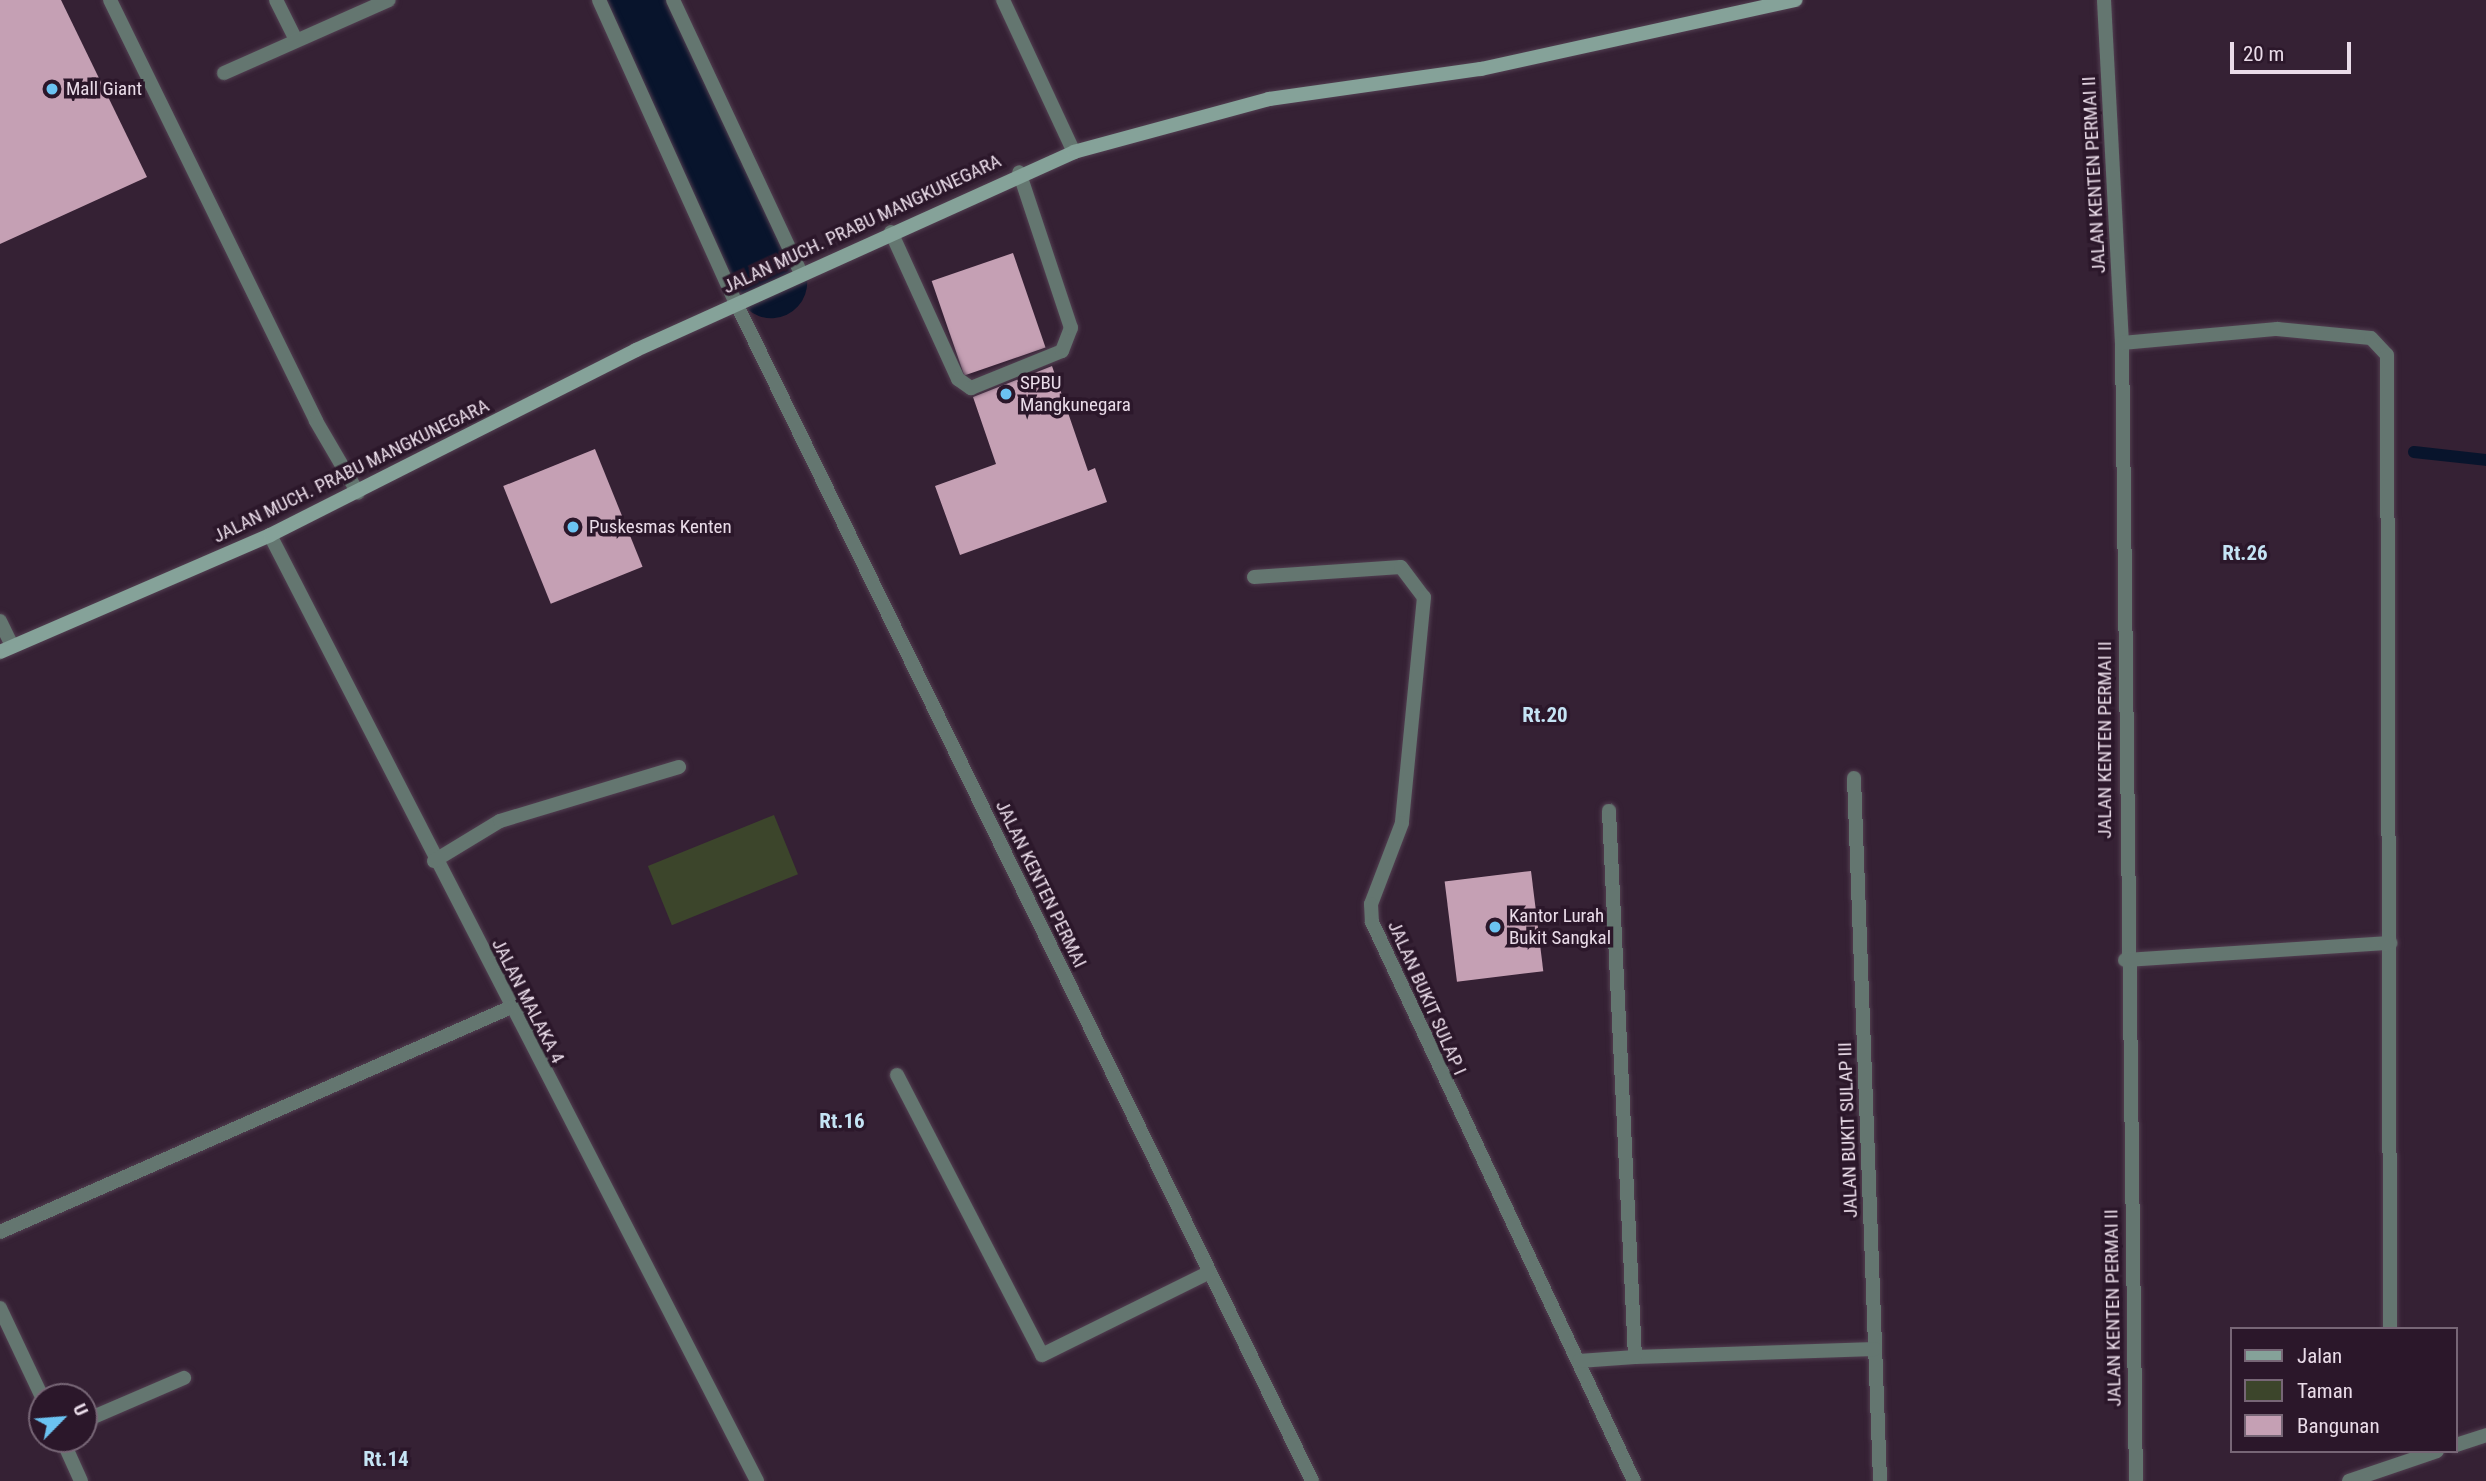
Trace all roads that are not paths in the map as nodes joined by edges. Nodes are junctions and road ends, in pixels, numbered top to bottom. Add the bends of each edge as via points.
1 (110, 0) edge
2 (276, 0) edge
3 (389, 0) edge
4 (599, 0) edge
5 (673, 0) edge
6 (1003, 0) edge
7 (1796, 0) edge
8 (2104, 0) edge
9 (295, 38) junction
10 (224, 73) dead end
11 (1074, 152) junction
12 (1019, 172) junction
13 (891, 232) junction
14 (801, 273) junction
15 (736, 303) junction
16 (2122, 343) junction
17 (358, 493) junction
18 (270, 535) junction
19 (1254, 577) dead end
20 (0, 621) edge
21 (6, 649) edge
22 (679, 767) dead end
23 (1854, 779) dead end
24 (1609, 811) dead end
25 (434, 861) junction
26 (2390, 943) junction
27 (2125, 960) junction
28 (509, 1008) junction
29 (897, 1075) dead end
30 (0, 1232) edge
31 (1210, 1272) junction
32 (0, 1308) edge
33 (2390, 1327) edge
34 (1875, 1349) junction
35 (1635, 1357) junction
36 (1578, 1361) junction
37 (184, 1378) dead end
38 (35, 1383) edge
39 (98, 1415) edge
40 (2486, 1435) edge
41 (2458, 1444) edge
42 (69, 1453) edge
43 (2390, 1453) edge
44 (2431, 1453) edge
45 (2390, 1467) junction
46 (82, 1481) edge
47 (757, 1481) edge
48 (1312, 1481) edge
49 (1634, 1481) edge
50 (1880, 1481) edge
51 (2136, 1481) edge
52 (2349, 1481) edge

1 - 17 street via 316,421
2 - 9 street
3 - 9 street
4 - 15 street, JALAN KENTEN PERMAI
5 - 14 street
6 - 11 street
7 - 11 main road, JALAN MUCH. PRABU MANGKUNEGARA via 1481,69 1269,99
8 - 16 street, JALAN KENTEN PERMAI II
9 - 10 street
11 - 12 main road, JALAN MUCH. PRABU MANGKUNEGARA
12 - 13 main road, JALAN MUCH. PRABU MANGKUNEGARA
12 - 13 street via 1071,328 1062,351 971,388 958,379
13 - 14 main road, JALAN MUCH. PRABU MANGKUNEGARA
14 - 15 main road, JALAN MUCH. PRABU MANGKUNEGARA
15 - 17 main road, JALAN MUCH. PRABU MANGKUNEGARA
15 - 31 street, JALAN KENTEN PERMAI
16 - 26 street via 2277,329 2371,338 2384,348
16 - 27 street, JALAN KENTEN PERMAI II
17 - 18 main road, JALAN MUCH. PRABU MANGKUNEGARA
18 - 21 main road, JALAN MUCH. PRABU MANGKUNEGARA
18 - 25 street, JALAN MALAKA 4
19 - 36 street, JALAN BUKIT SULAP I via 1401,567 1424,597 1402,823 1371,904 1372,922
20 - 21 street
22 - 25 street via 500,821
23 - 34 street, JALAN BUKIT SULAP III
24 - 35 street
25 - 28 street, JALAN MALAKA 4
26 - 27 street
26 - 33 street
27 - 51 street, JALAN KENTEN PERMAI II
28 - 30 street
28 - 47 street, JALAN MALAKA 4
29 - 31 street via 1042,1355
31 - 48 street, JALAN KENTEN PERMAI
32 - 38 street
34 - 35 street
34 - 50 street, JALAN BUKIT SULAP III
35 - 36 street
36 - 49 street, JALAN BUKIT SULAP I
37 - 39 street
40 - 41 street
42 - 46 street
43 - 45 street
44 - 45 street
45 - 52 street

